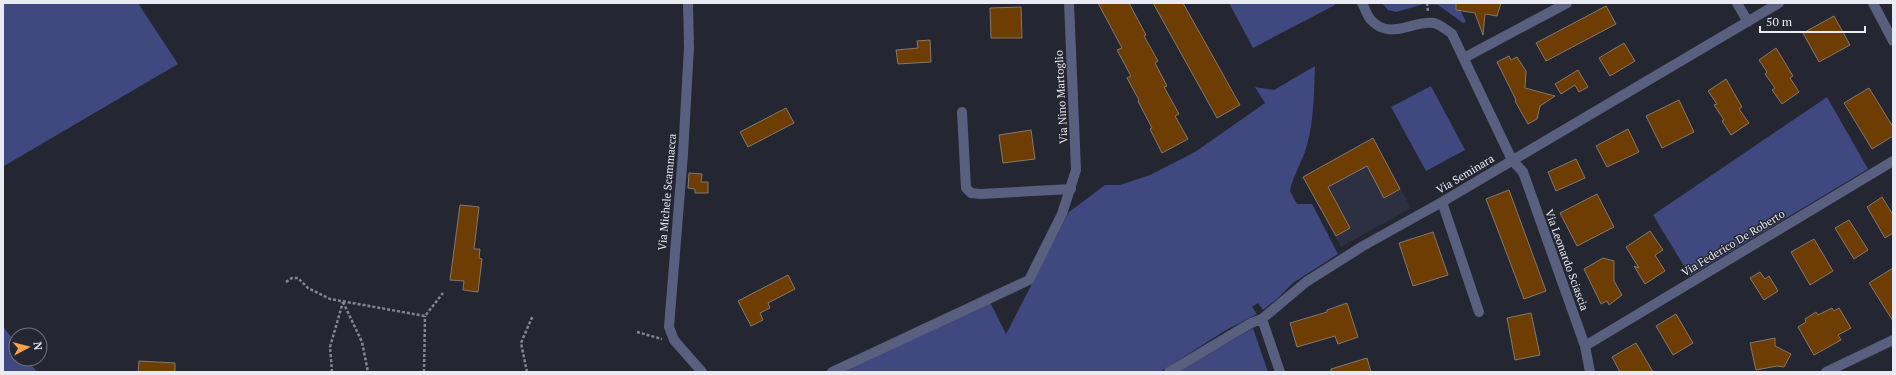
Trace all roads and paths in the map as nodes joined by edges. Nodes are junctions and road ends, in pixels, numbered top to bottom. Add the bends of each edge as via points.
1 (688, 3) edge
2 (1069, 3) edge
3 (1362, 3) edge
4 (1567, 3) edge
5 (1737, 3) edge
6 (1779, 3) edge
7 (1873, 3) edge
8 (1748, 22) junction
9 (1893, 41) edge
10 (1464, 58) junction
11 (962, 112) dead end
12 (1512, 160) junction
13 (1893, 161) edge
14 (1071, 189) junction
15 (1442, 202) junction
16 (286, 282) dead end
17 (443, 293) dead end
18 (343, 302) junction
19 (1479, 312) dead end
20 (533, 315) dead end
21 (424, 316) junction
22 (1262, 319) junction
23 (637, 332) dead end
24 (674, 340) junction
25 (1893, 340) edge
26 (1586, 346) junction
27 (332, 372) edge
28 (368, 372) edge
29 (424, 372) edge
30 (527, 372) edge
31 (702, 372) edge
32 (832, 372) edge
33 (1169, 372) edge
34 (1280, 372) edge
35 (1590, 372) edge
36 (1826, 372) edge

1 - 24 street, Via Michele Scammacca via 689,47 683,154 669,327
2 - 14 street, Via Nino Martoglio via 1076,170
3 - 10 street, Via Leonardo Sciascia via 1371,20 1385,28 1396,30 1434,23 1444,28 1452,34
4 - 10 street
5 - 8 street
6 - 8 street, Via Seminara
7 - 9 street
8 - 12 street, Via Seminara
10 - 12 street, Via Leonardo Sciascia
11 - 14 street via 966,188 971,193
12 - 15 street, Via Seminara
12 - 26 street, Via Leonardo Sciascia via 1523,172
13 - 26 street, Via Federico De Roberto
14 - 32 street, Via Nino Martoglio via 1062,214 1029,280
15 - 19 street
15 - 22 street, Via Seminara via 1363,246 1306,282
16 - 18 path via 298,278 308,288 330,299
17 - 21 path
18 - 21 path
18 - 27 path via 330,347
18 - 28 path via 362,342
20 - 30 path via 521,343
21 - 29 path
22 - 33 street, Via Seminara
22 - 34 street
23 - 24 path
24 - 31 street, Via Michele Scammacca
25 - 36 street
26 - 35 street, Via Leonardo Sciascia

